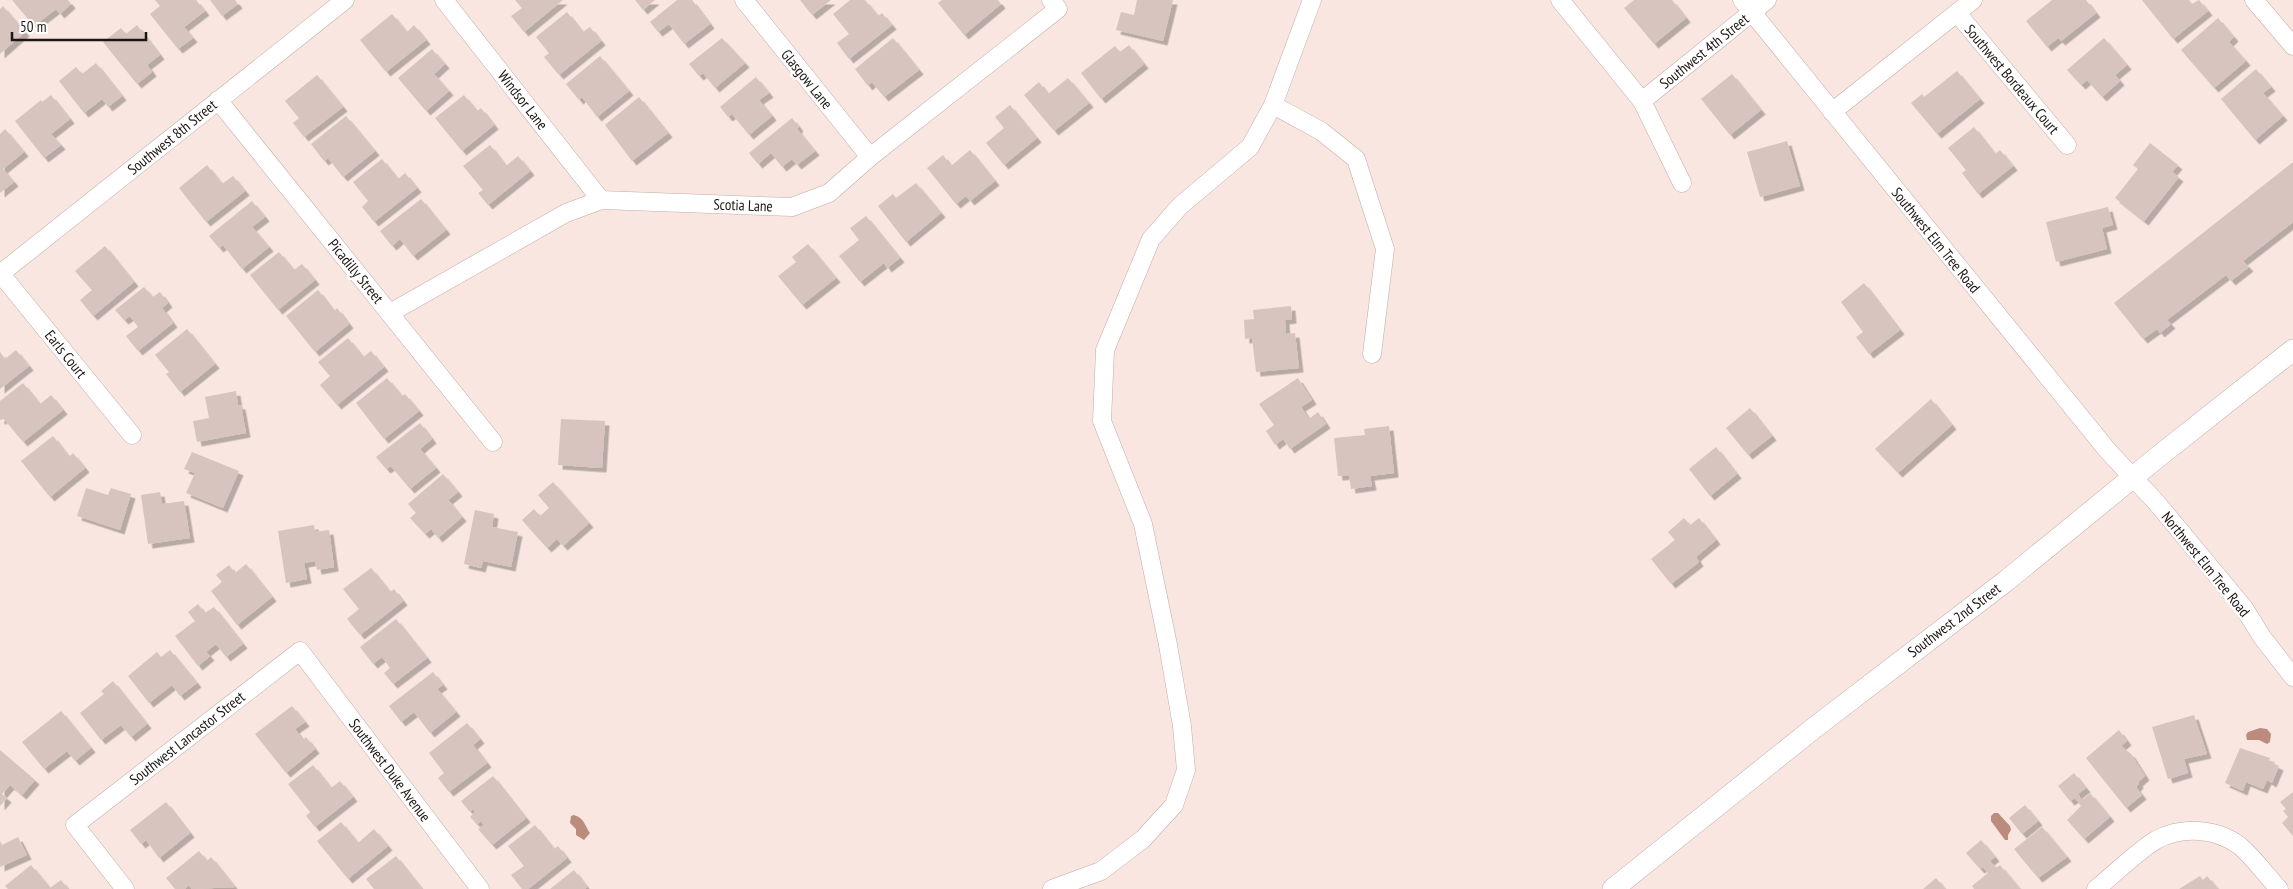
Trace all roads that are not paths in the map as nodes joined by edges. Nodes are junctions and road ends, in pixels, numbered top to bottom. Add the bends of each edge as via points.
1 (345, 0) edge
2 (444, 0) edge
3 (744, 0) edge
4 (1312, 0) edge
5 (1560, 0) edge
6 (1767, 0) edge
7 (1973, 0) edge
8 (2254, 0) edge
9 (1054, 5) edge
10 (1747, 6) edge
11 (1957, 13) junction
12 (2293, 46) edge
13 (218, 100) junction
14 (1642, 101) junction
15 (1273, 105) junction
16 (1832, 112) junction
17 (2067, 145) dead end
18 (870, 157) junction
19 (1682, 184) dead end
20 (601, 200) junction
21 (0, 273) edge
22 (390, 313) junction
23 (2293, 350) edge
24 (1372, 354) dead end
25 (132, 435) dead end
26 (493, 442) dead end
27 (2133, 477) junction
28 (300, 651) joint
29 (2293, 677) edge
30 (125, 889) edge
31 (480, 889) edge
32 (1052, 889) edge
33 (1613, 889) edge
34 (2096, 889) edge
35 (2278, 889) edge

1 - 13 street, Southwest 8th Street
2 - 20 street, Windsor Lane
3 - 18 street, Glasgow Lane
4 - 15 street
5 - 14 street
6 - 10 street, Southwest 4th Street
7 - 11 street
8 - 12 street
9 - 18 street, Scotia Lane
10 - 14 street, Southwest 4th Street
10 - 16 street, Southwest Elm Tree Road
11 - 16 street
11 - 17 street, Southwest Bordeaux Court
13 - 21 street, Southwest 8th Street
13 - 22 street, Picadilly Street
14 - 19 street
15 - 24 street via 1321,131 1356,160 1386,249
15 - 32 street via 1250,147 1180,206 1151,240 1105,350 1102,421 1143,524 1168,645 1186,770 1174,805 1144,838 1101,871
16 - 27 street, Southwest Elm Tree Road via 2108,451
18 - 20 street, Scotia Lane via 830,193 792,207
20 - 22 street, Scotia Lane via 566,213
21 - 25 street, Earls Court
22 - 26 street, Picadilly Street
23 - 27 main road, Southwest 2nd Street
27 - 29 street, Northwest Elm Tree Road via 2244,608
27 - 33 main road, Southwest 2nd Street via 1995,590 1814,728
28 - 30 street, Southwest Lancastor Street via 75,825
28 - 31 street, Southwest Duke Avenue
34 - 35 street via 2156,840 2182,831 2212,832 2228,838 2241,847

